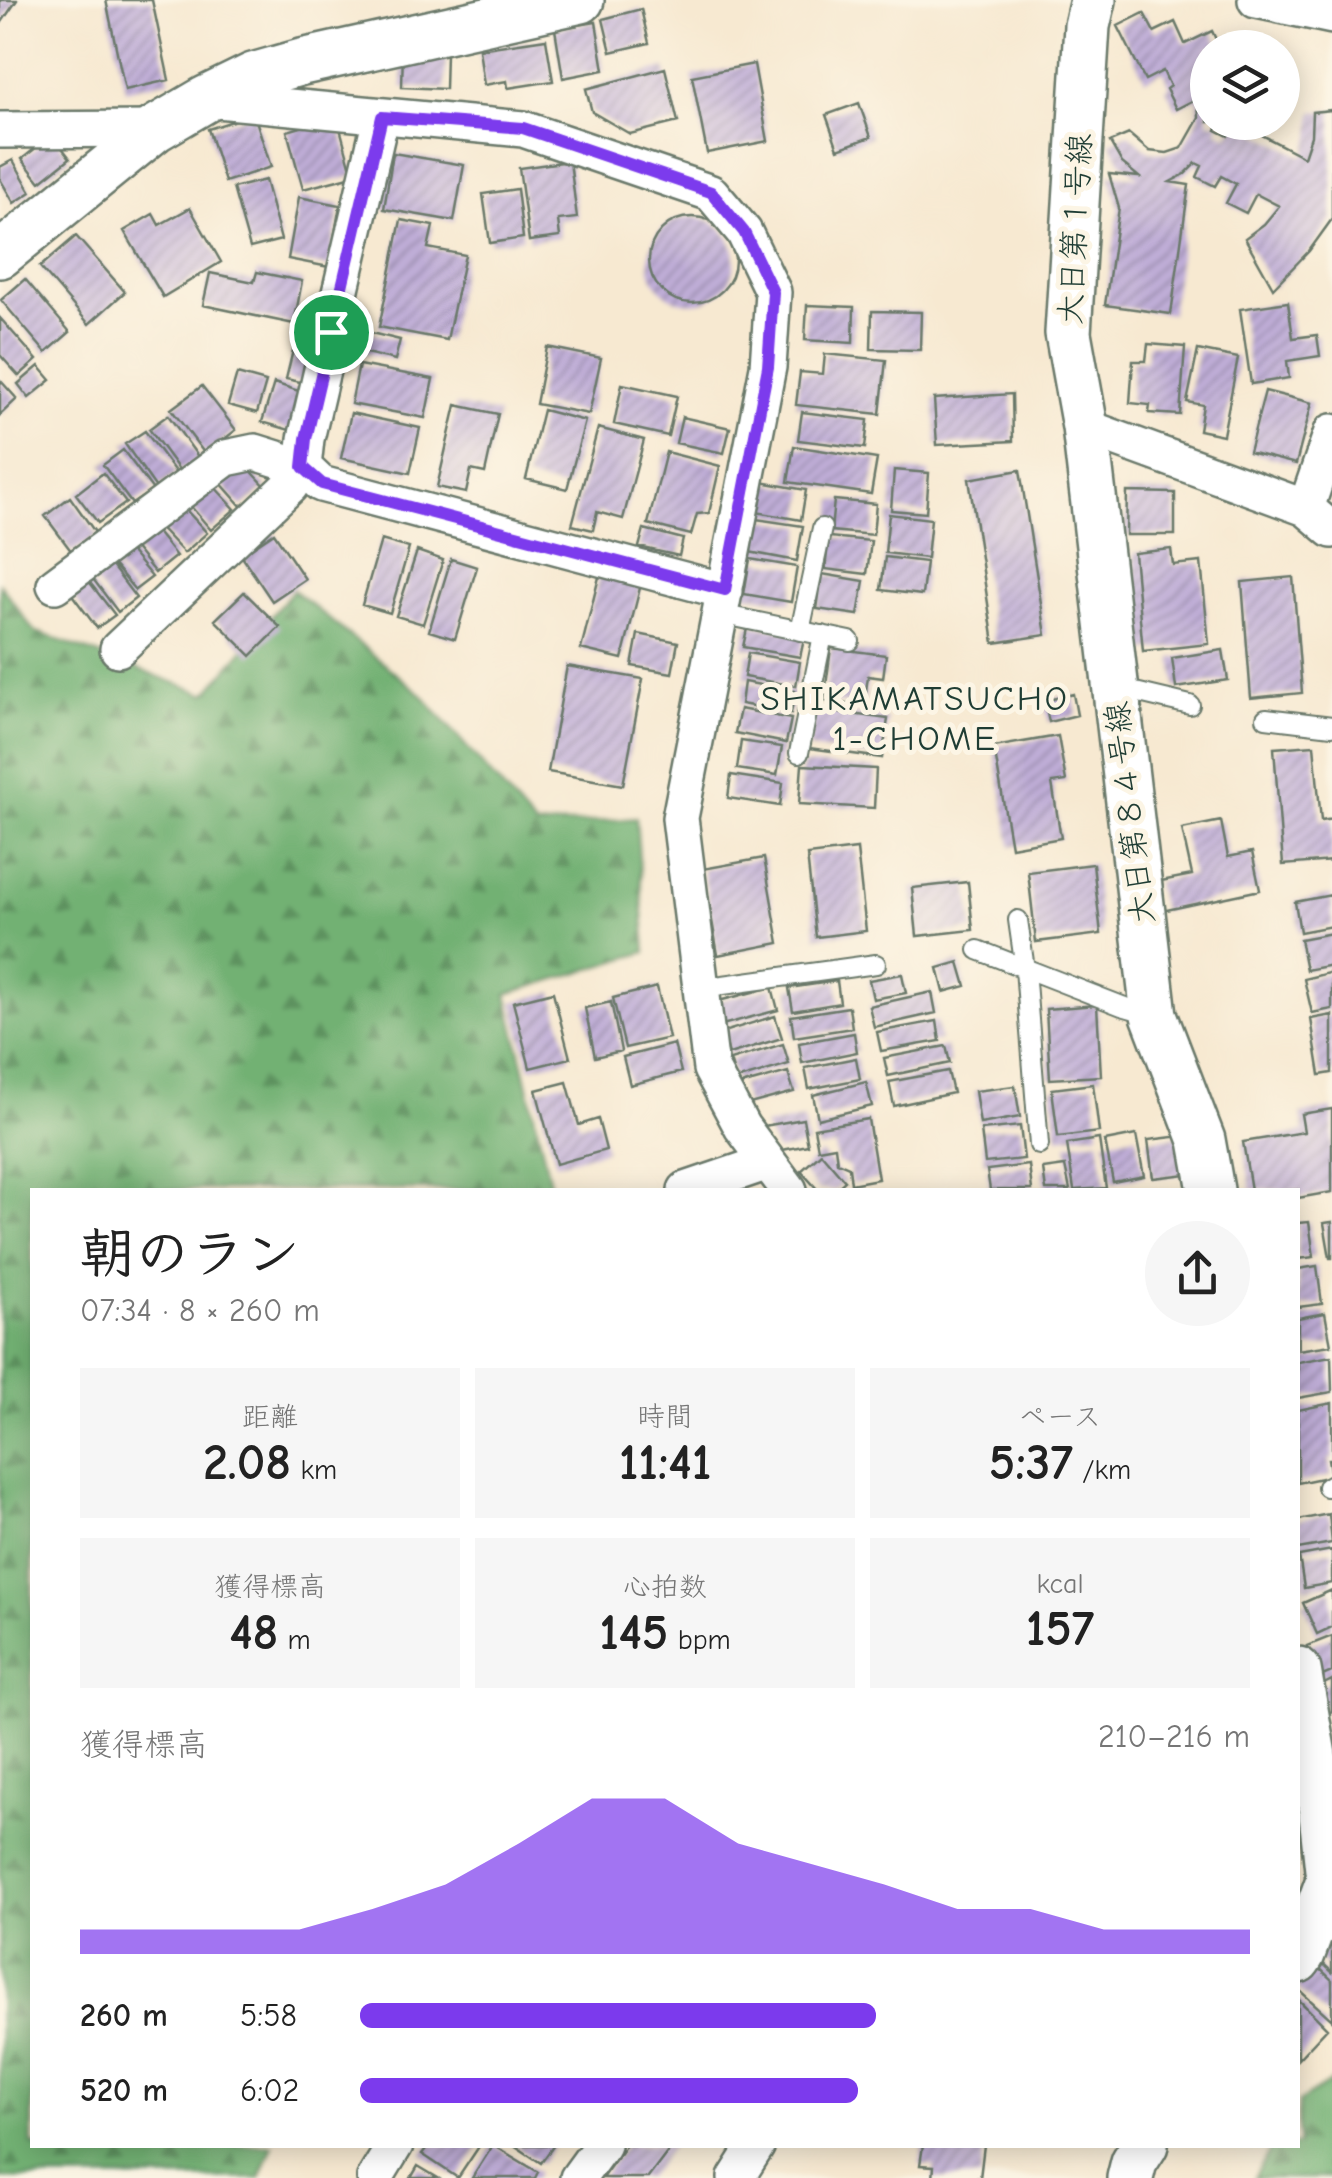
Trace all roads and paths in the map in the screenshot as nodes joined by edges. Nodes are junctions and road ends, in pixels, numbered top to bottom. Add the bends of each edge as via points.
1 (1092, 0) edge
2 (1256, 0) edge
3 (564, 2) edge
4 (1332, 16) edge
5 (206, 99) junction
6 (382, 117) junction
7 (155, 129) junction
8 (0, 130) edge
9 (0, 256) edge
10 (1085, 427) junction
11 (1332, 432) edge
12 (303, 467) junction
13 (1319, 519) edge
14 (822, 528) dead end
15 (55, 585) dead end
16 (722, 602) junction
17 (800, 631) junction
18 (823, 635) junction
19 (850, 642) dead end
20 (118, 649) dead end
21 (1115, 688) junction
22 (1190, 704) dead end
23 (1266, 718) dead end
24 (1332, 726) edge
25 (799, 753) dead end
26 (1018, 920) dead end
27 (978, 950) dead end
28 (876, 964) dead end
29 (1025, 969) junction
30 (701, 988) junction
31 (1154, 1014) junction
32 (1039, 1145) dead end
33 (778, 1176) edge
34 (699, 1188) edge
35 (1211, 1188) edge
36 (1300, 1681) edge
37 (1300, 1957) edge
38 (393, 2148) edge
39 (600, 2148) edge
40 (755, 2148) edge
41 (1143, 2148) edge
42 (375, 2178) edge
43 (578, 2178) edge
44 (736, 2178) edge
45 (1130, 2178) edge

1 - 10 street, 大日第１号線 via 1068,332
2 - 4 street
3 - 5 street via 302,62
5 - 6 street
5 - 7 street
6 - 12 street
6 - 16 street via 523,128 711,192 744,232 773,292 768,367
7 - 8 street
7 - 9 street
10 - 13 street
10 - 21 street, 大日第８４号線
11 - 13 street
12 - 15 street via 255,452 226,458
12 - 16 street via 322,484
12 - 20 street
14 - 17 lane
16 - 17 lane
16 - 30 street via 680,818
17 - 18 lane
18 - 19 lane
18 - 25 lane
21 - 22 lane
21 - 31 street, 大日第８４号線
23 - 24 lane
26 - 29 lane
27 - 29 lane
28 - 30 lane
29 - 31 lane
29 - 32 lane
30 - 33 street via 711,1069
31 - 35 street, 大日第８４号線 via 1202,1140
33 - 34 street
36 - 37 street via 1329,1880
38 - 42 street
39 - 43 street
40 - 44 street
41 - 45 street

